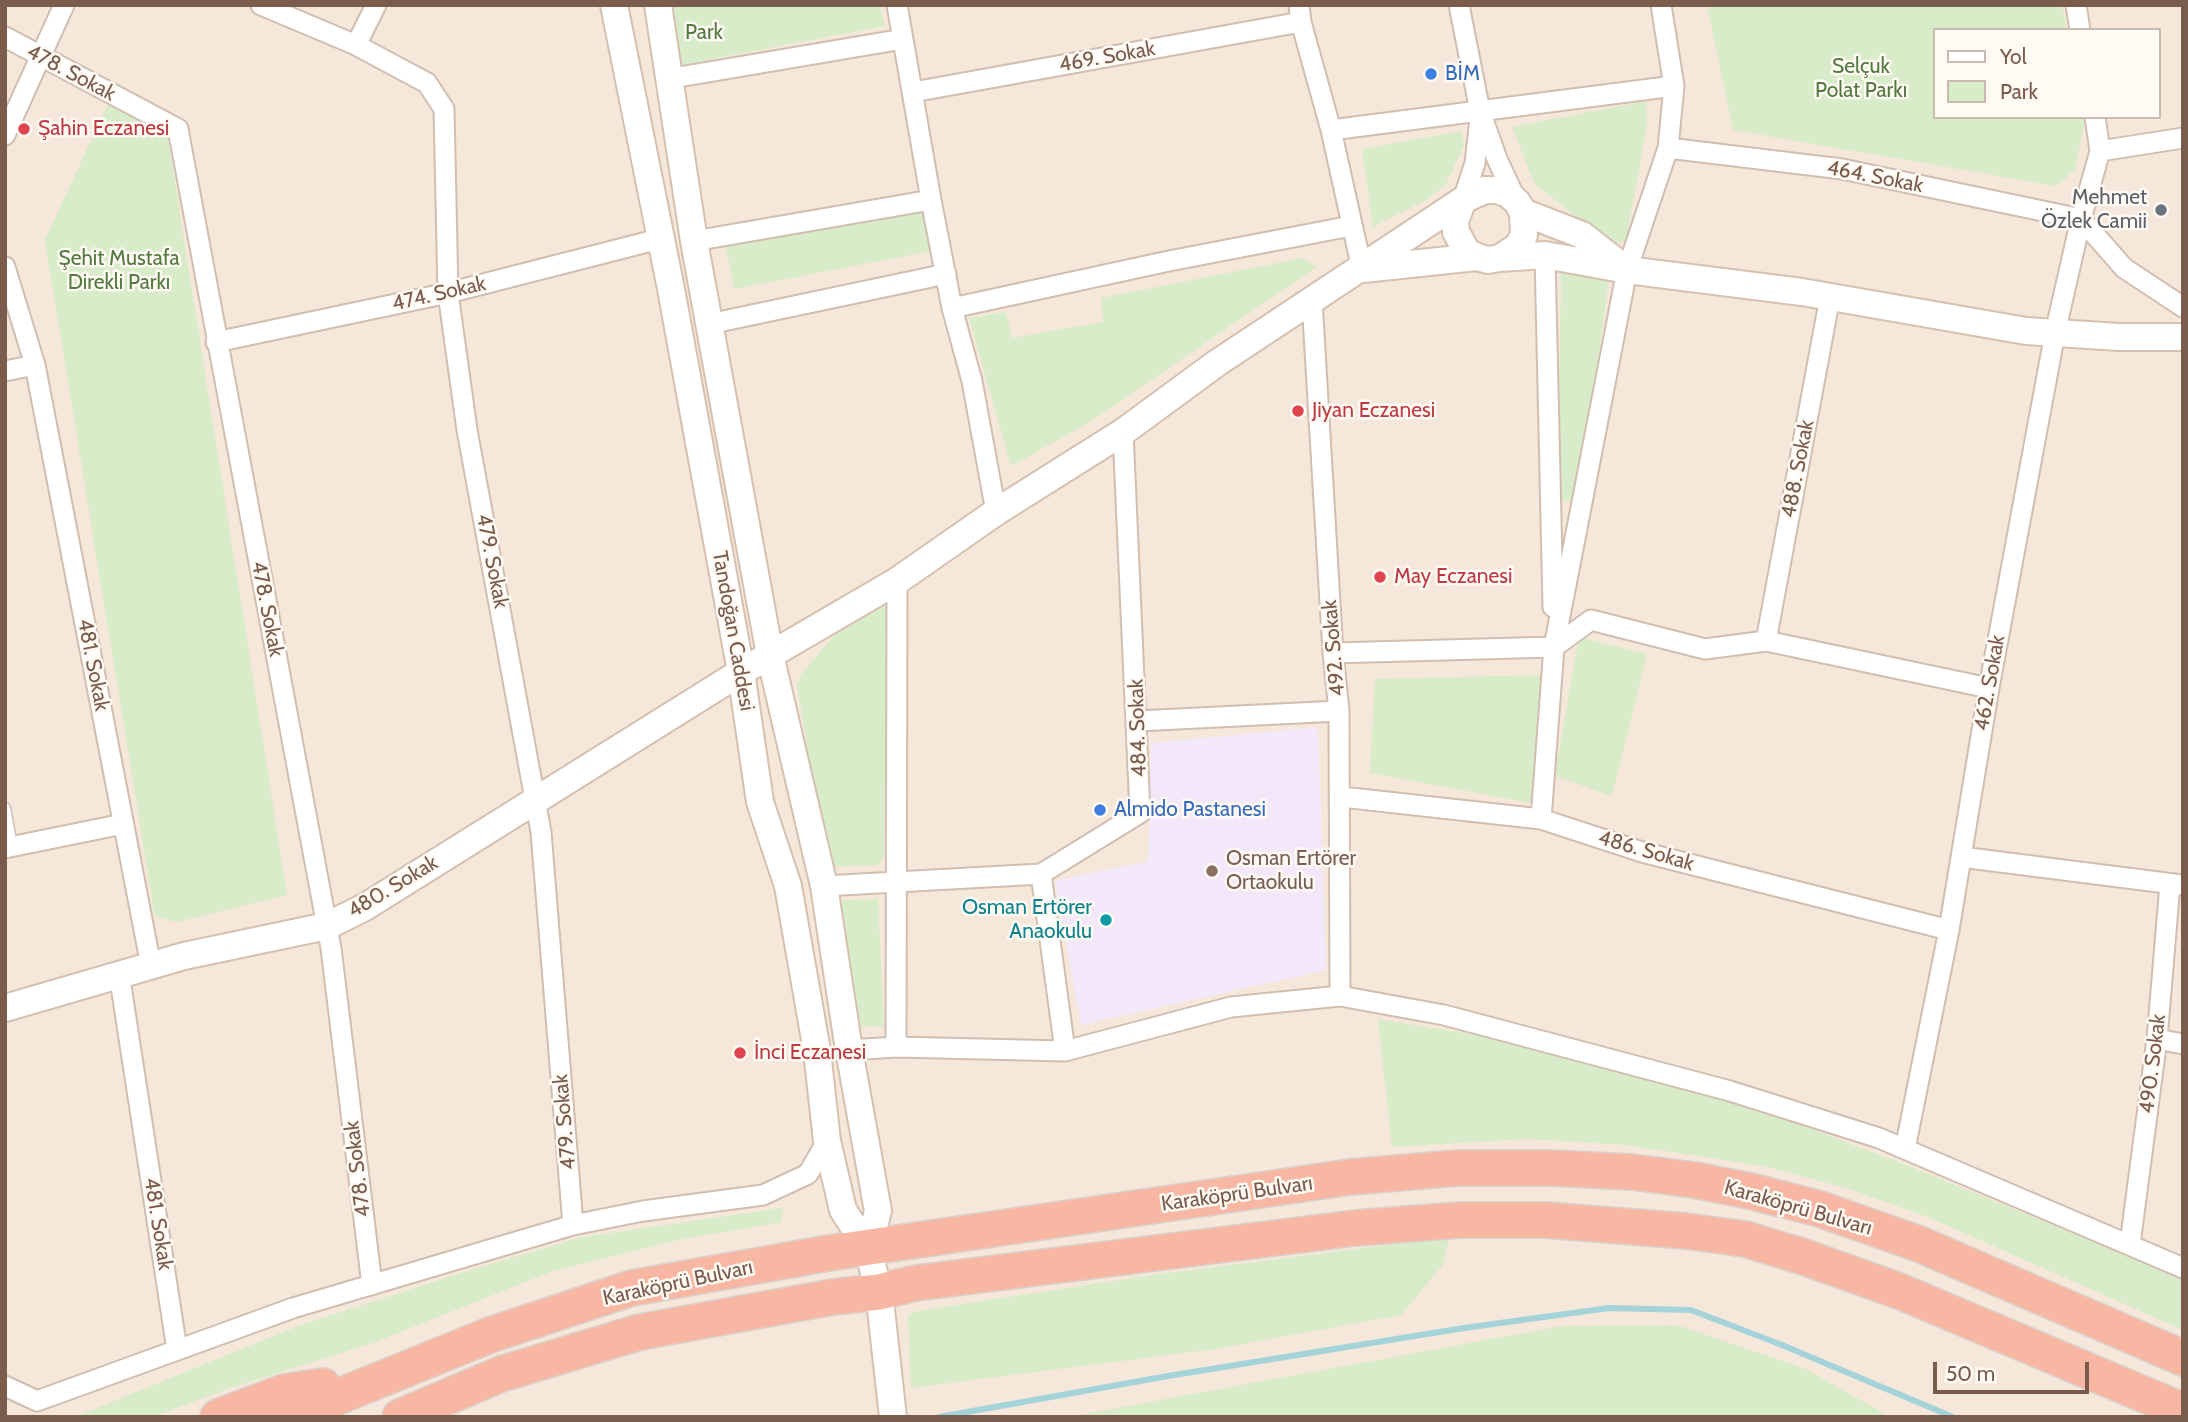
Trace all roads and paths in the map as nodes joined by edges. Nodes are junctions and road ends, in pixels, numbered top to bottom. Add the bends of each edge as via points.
1 (64, 5) edge
2 (261, 5) edge
3 (376, 5) edge
4 (614, 5) edge
5 (658, 5) edge
6 (897, 5) edge
7 (1459, 5) edge
8 (1661, 5) edge
9 (2076, 5) edge
10 (1300, 14) edge
11 (2080, 28) edge
12 (5, 37) edge
13 (903, 39) junction
14 (356, 45) junction
15 (41, 58) junction
16 (667, 79) junction
17 (1674, 86) junction
18 (914, 92) junction
19 (1480, 111) junction
20 (2095, 119) edge
21 (1331, 130) junction
22 (5, 135) edge
23 (2183, 138) edge
24 (1668, 148) junction
25 (2100, 151) junction
26 (930, 200) junction
27 (1462, 200) junction
28 (1520, 207) junction
29 (2081, 219) junction
30 (1351, 226) junction
31 (659, 239) junction
32 (694, 241) junction
33 (1545, 255) junction
34 (1488, 258) junction
35 (5, 267) edge
36 (1362, 269) junction
37 (1627, 270) junction
38 (946, 274) junction
39 (448, 293) junction
40 (1830, 297) junction
41 (1311, 300) junction
42 (2183, 307) edge
43 (952, 308) junction
44 (709, 324) junction
45 (2054, 333) junction
46 (2183, 337) edge
47 (216, 342) junction
48 (35, 365) junction
49 (5, 371) edge
50 (1124, 432) junction
51 (996, 512) junction
52 (897, 581) junction
53 (1766, 641) junction
54 (1554, 646) junction
55 (1333, 653) junction
56 (770, 656) junction
57 (741, 672) junction
58 (1989, 688) junction
59 (1339, 711) junction
60 (1138, 721) junction
61 (536, 798) junction
62 (1340, 799) junction
63 (5, 808) edge
64 (1541, 819) junction
65 (123, 824) junction
66 (9, 847) edge
67 (1961, 858) junction
68 (1041, 874) junction
69 (895, 883) junction
70 (2176, 885) edge
71 (824, 886) junction
72 (327, 926) junction
73 (1948, 930) junction
74 (150, 966) junction
75 (119, 973) junction
76 (1340, 996) junction
77 (5, 1008) edge
78 (2157, 1038) junction
79 (2183, 1044) edge
80 (896, 1047) junction
81 (849, 1050) junction
82 (1065, 1051) junction
83 (827, 1142) junction
84 (1905, 1149) junction
85 (573, 1225) junction
86 (2130, 1244) junction
87 (868, 1249) junction
88 (2183, 1268) edge
89 (372, 1285) junction
90 (879, 1292) junction
91 (177, 1350) junction
92 (2183, 1358) edge
93 (392, 1374) junction
94 (502, 1374) junction
95 (5, 1386) edge
96 (2183, 1411) edge
97 (218, 1417) edge
98 (288, 1417) edge
99 (400, 1417) edge
100 (451, 1417) edge
101 (893, 1417) edge

1 - 15 street
2 - 14 street, 479. Sokak
3 - 14 street
4 - 31 street, Tandoğan Caddesi
5 - 16 street, Tandoğan Caddesi
6 - 13 street
7 - 19 street
8 - 17 street
9 - 11 street
10 - 18 street, 469. Sokak
10 - 21 street
12 - 15 street, 478. Sokak
13 - 16 street
13 - 18 street
14 - 39 street, 479. Sokak via 427,83 444,109
15 - 22 street
15 - 47 street, 478. Sokak via 178,129
16 - 32 street, Tandoğan Caddesi
17 - 19 street
17 - 24 street
18 - 26 street
19 - 21 street
19 - 27 street via 1475,163
19 - 28 street
20 - 25 street, 462. Sokak
21 - 30 street
23 - 25 street
24 - 29 street, 464. Sokak via 1842,169
24 - 37 street
25 - 29 street, 462. Sokak
26 - 32 street
26 - 38 street
27 - 28 street via 1497,190
27 - 34 street via 1456,232 1467,252
27 - 36 street, 480. Sokak
28 - 34 street via 1524,235 1518,246
28 - 37 street via 1582,235
29 - 42 street via 2124,268
29 - 45 street, 462. Sokak
30 - 36 street
30 - 43 street
31 - 39 street, 474. Sokak
31 - 57 street, Tandoğan Caddesi
32 - 44 street, Tandoğan Caddesi
33 - 34 street
33 - 37 street
33 - 54 street
34 - 36 street
35 - 48 street, 481. Sokak
36 - 41 street, 480. Sokak
37 - 40 street
37 - 54 street
38 - 43 street
38 - 44 street
39 - 47 street, 474. Sokak
39 - 61 street, 479. Sokak via 467,430
40 - 45 street
40 - 53 street, 488. Sokak
41 - 50 street, 480. Sokak
41 - 55 street, 492. Sokak
43 - 51 street
44 - 56 street, Tandoğan Caddesi
45 - 46 street
45 - 58 street, 462. Sokak
47 - 72 street, 478. Sokak
48 - 49 street
48 - 65 street, 481. Sokak
50 - 51 street, 480. Sokak
50 - 60 street, 484. Sokak
51 - 52 street, 480. Sokak
52 - 56 street, 480. Sokak
52 - 69 street
53 - 54 street via 1705,649 1591,620
53 - 58 street
54 - 55 street
54 - 64 street
55 - 59 street, 492. Sokak
56 - 57 street, 480. Sokak
56 - 71 street, Tandoğan Caddesi
57 - 61 street, 480. Sokak
57 - 83 street, Tandoğan Caddesi via 760,802 788,886 817,1051
58 - 67 street, 462. Sokak
59 - 60 street
59 - 62 street, 492. Sokak
60 - 68 street, 484. Sokak via 1140,813
61 - 72 street, 480. Sokak
61 - 85 street, 479. Sokak
62 - 64 street, 486. Sokak
62 - 76 street, 492. Sokak
63 - 66 lane
64 - 73 street, 486. Sokak via 1642,852
65 - 66 street
65 - 74 street, 481. Sokak
67 - 70 street
67 - 73 street, 462. Sokak
68 - 69 street
68 - 82 street
69 - 71 street
69 - 80 street
70 - 78 street, 490. Sokak
71 - 81 street, Tandoğan Caddesi
72 - 74 street, 480. Sokak
72 - 89 street, 478. Sokak
73 - 84 street, 462. Sokak
74 - 75 street, 480. Sokak
75 - 77 street, 480. Sokak
75 - 91 street, 481. Sokak
76 - 82 street via 1231,1007
76 - 84 street via 1444,1015 1730,1091
78 - 79 street
78 - 86 street, 490. Sokak
80 - 81 street
80 - 82 street
81 - 87 street, Tandoğan Caddesi via 878,1211
83 - 85 street via 808,1174 763,1195
83 - 87 street, Tandoğan Caddesi via 843,1210
84 - 86 street
85 - 89 street
86 - 88 street
87 - 90 street, Tandoğan Caddesi
87 - 92 highway, Karaköprü Bulvarı via 1350,1177 1457,1168 1632,1172 1750,1191 1820,1209 1919,1244
87 - 93 highway, Karaköprü Bulvarı via 632,1288 490,1335
89 - 91 street
90 - 94 highway, Karaköprü Bulvarı via 640,1332
90 - 96 highway, Karaköprü Bulvarı via 916,1283 1355,1228 1460,1220 1545,1220 1673,1230 1745,1239 1852,1274
90 - 101 street, Tandoğan Caddesi
91 - 95 street via 37,1401
93 - 97 highway via 284,1392
93 - 98 highway, Karaköprü Bulvarı
94 - 99 highway, Karaköprü Bulvarı
94 - 100 highway

